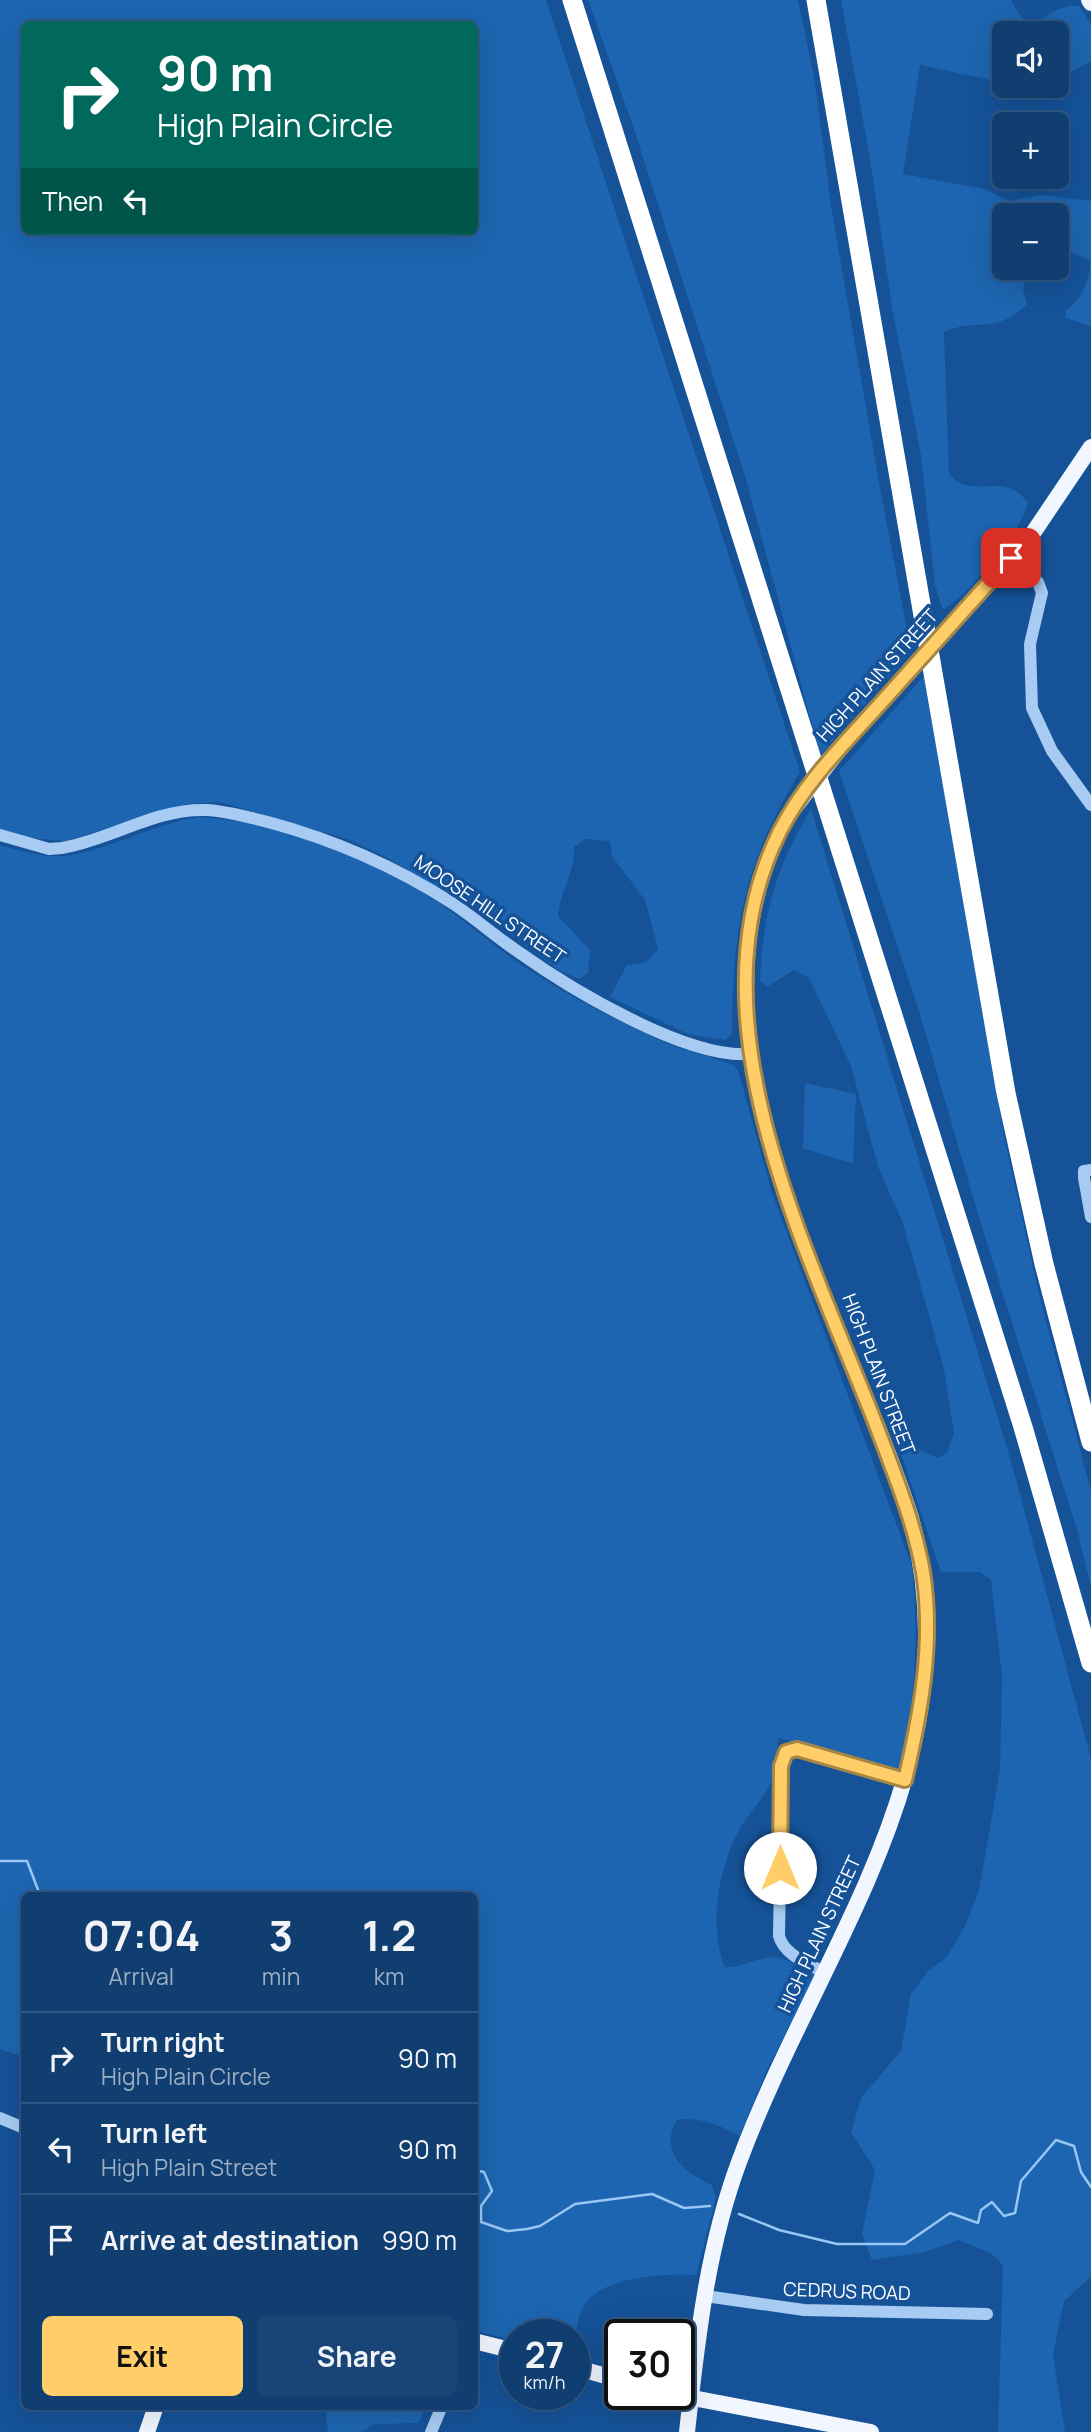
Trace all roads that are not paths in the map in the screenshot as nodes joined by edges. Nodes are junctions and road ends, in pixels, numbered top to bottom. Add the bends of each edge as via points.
1 (572, 0) edge
2 (816, 0) edge
3 (1091, 447) edge
4 (1011, 558) junction
5 (1091, 805) edge
6 (0, 835) edge
7 (750, 1054) junction
8 (1088, 1170) edge
9 (1091, 1217) edge
10 (1091, 1442) edge
11 (1091, 1663) edge
12 (905, 1780) junction
13 (825, 1973) junction
14 (0, 2118) edge
15 (21, 2127) edge
16 (705, 2296) junction
17 (987, 2314) dead end
18 (478, 2342) edge
19 (499, 2347) edge
20 (695, 2364) edge
21 (695, 2399) edge
22 (155, 2410) edge
23 (440, 2410) edge
24 (689, 2410) edge
25 (147, 2432) edge
26 (430, 2432) edge
27 (687, 2432) edge
28 (871, 2432) edge

1 - 11 highway via 1026,1438
2 - 10 highway via 1001,1069 1044,1264
3 - 4 main road, HIGH PLAIN STREET via 1055,503
4 - 5 street via 1038,582 1042,593 1031,644 1032,708 1047,743
4 - 7 main road, HIGH PLAIN STREET, bridge via 845,742 788,816 762,874 748,936 744,988
6 - 7 street, MOOSE HILL STREET via 49,849 62,848 200,810 296,830 355,849 413,879 537,965 625,1015 700,1047
7 - 12 main road, HIGH PLAIN STREET via 778,1165 904,1498 916,1541 926,1595 927,1640 920,1711
8 - 9 street
12 - 13 main road, HIGH PLAIN STREET via 871,1875
12 - 13 street via 797,1749 782,1756 779,1936 791,1953
13 - 16 main road, HIGH PLAIN STREET via 739,2162
14 - 15 street
16 - 17 street, CEDRUS ROAD via 804,2311
16 - 20 main road, HIGH PLAIN STREET
18 - 19 main road
21 - 28 main road
22 - 25 main road
23 - 26 street
24 - 27 main road, HIGH PLAIN STREET

